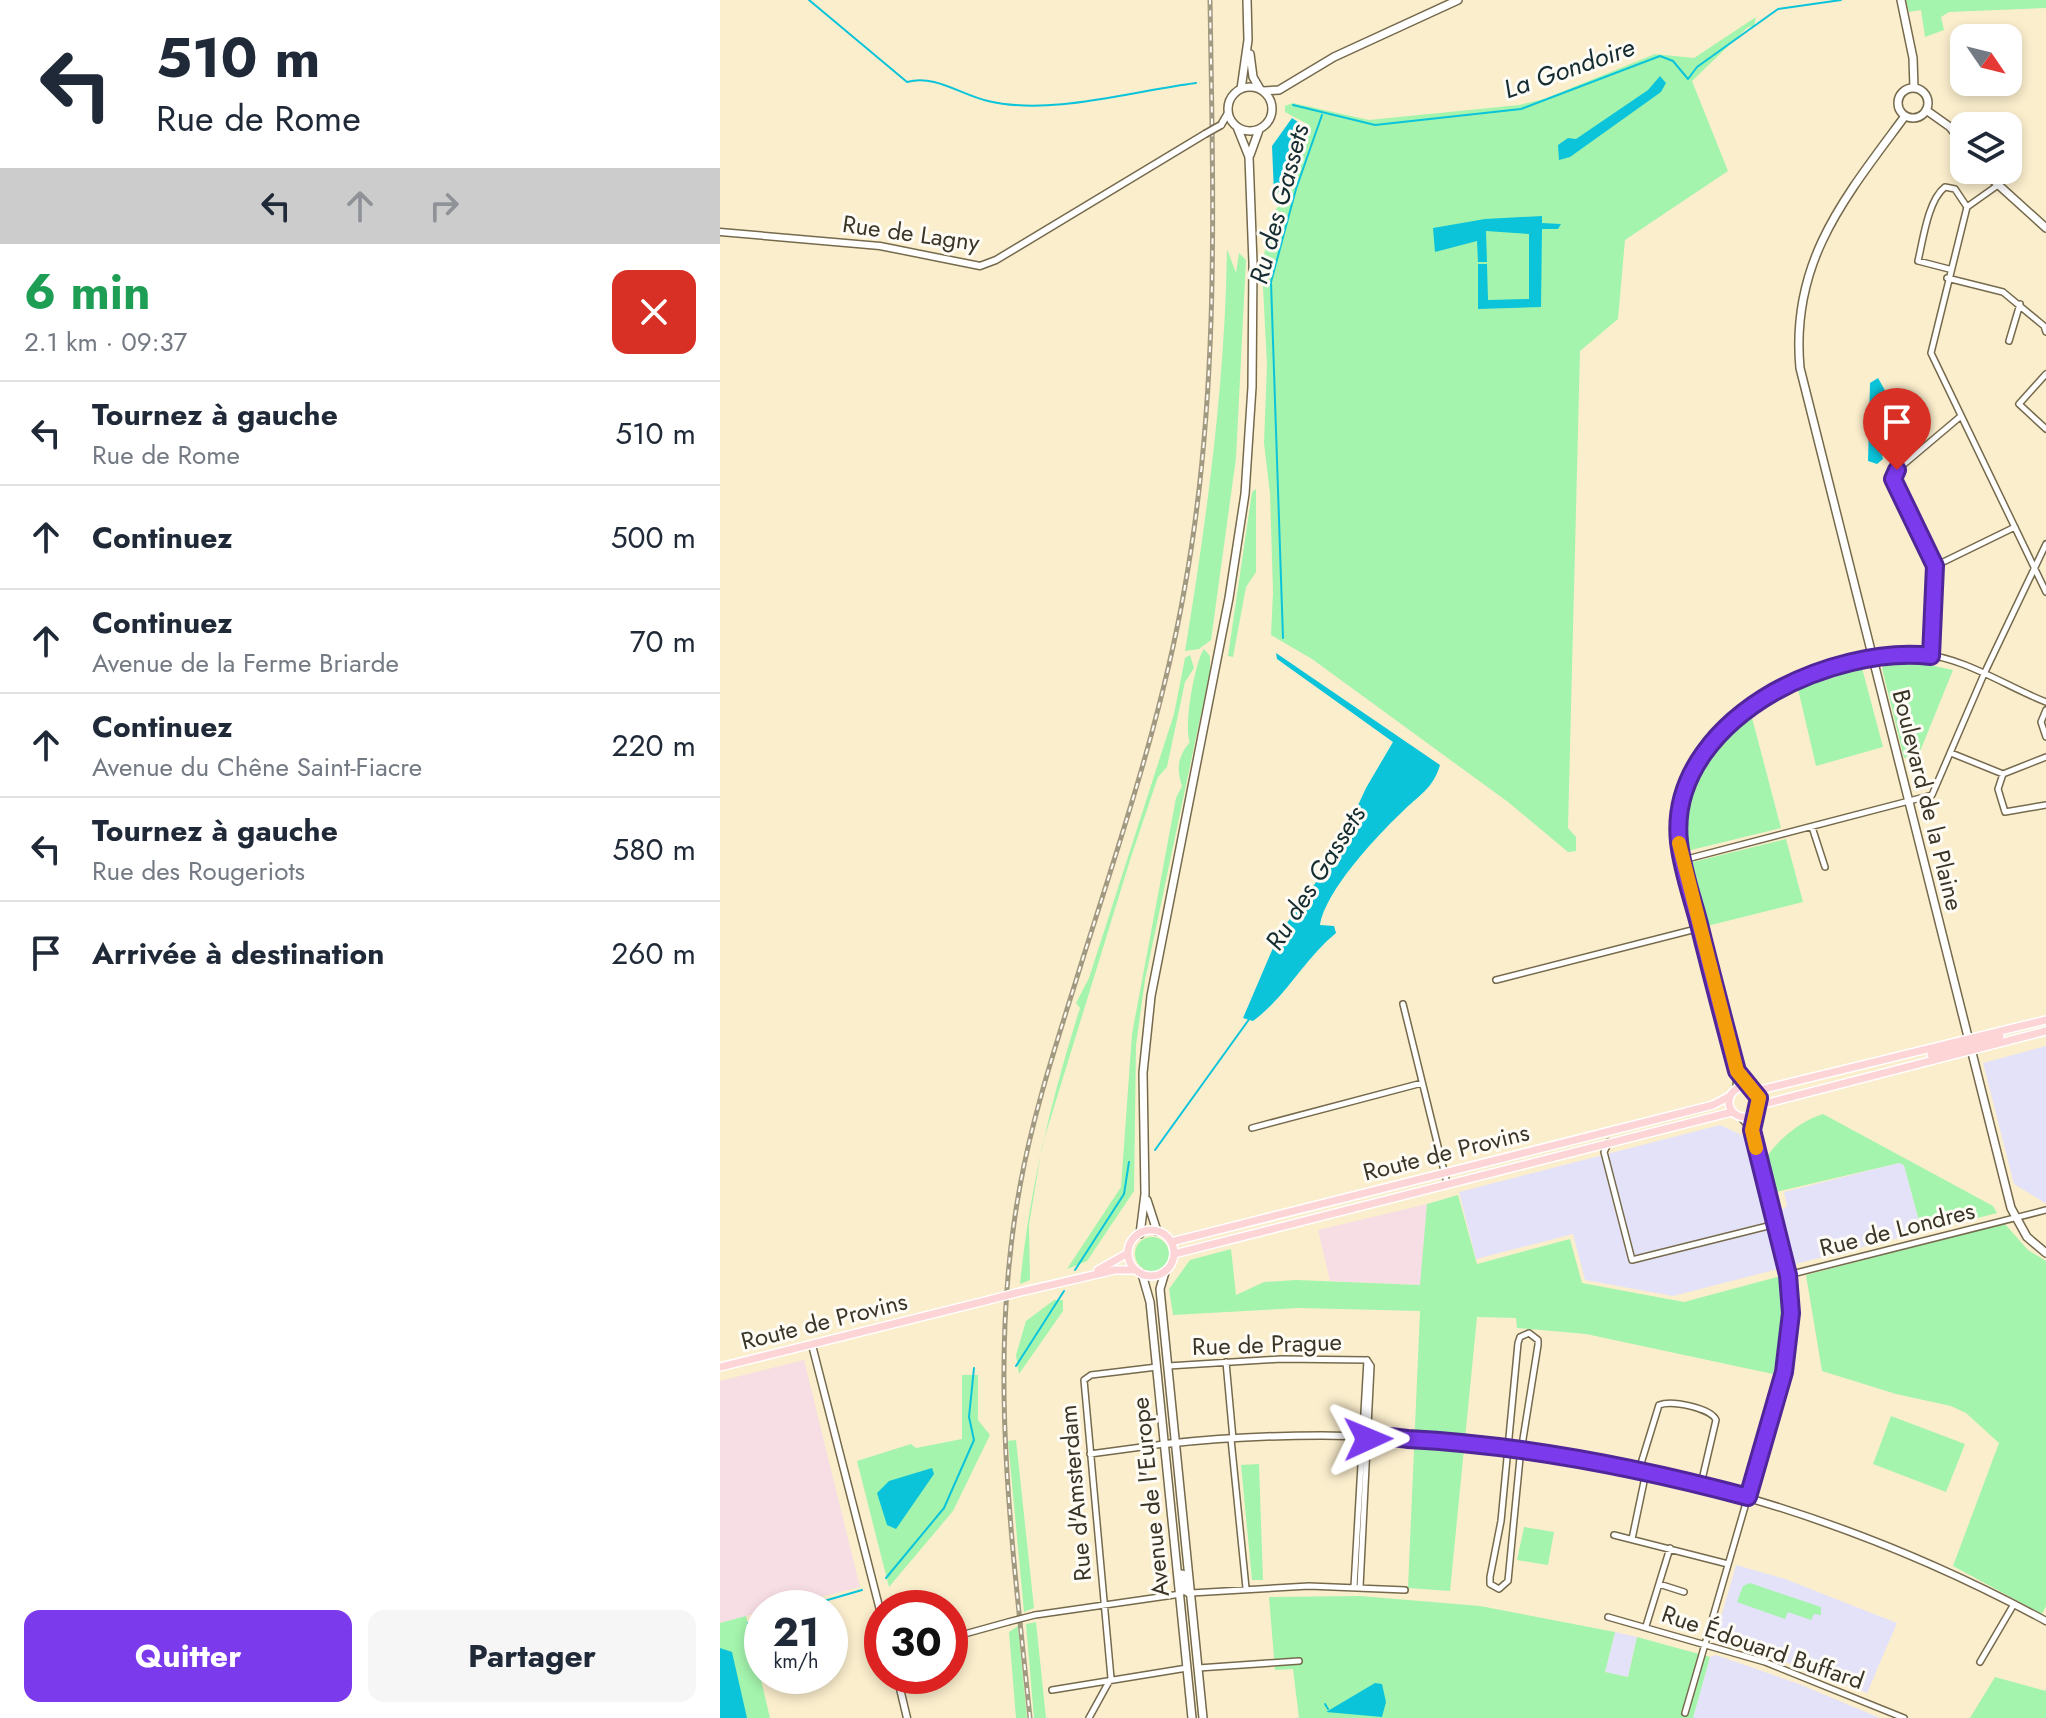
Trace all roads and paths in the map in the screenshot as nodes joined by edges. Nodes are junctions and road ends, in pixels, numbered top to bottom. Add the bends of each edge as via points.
1 (1247, 0) edge
2 (1458, 0) edge
3 (1901, 0) edge
4 (1248, 40) junction
5 (1914, 88) junction
6 (1241, 89) junction
7 (1261, 90) junction
8 (1279, 90) junction
9 (1271, 105) junction
10 (1926, 110) junction
11 (1228, 113) junction
12 (1905, 116) junction
13 (1221, 125) junction
14 (1236, 126) junction
15 (1261, 127) junction
16 (1950, 127) edge
17 (1249, 157) junction
18 (1998, 185) joint
19 (1967, 207) junction
20 (2046, 228) edge
21 (720, 232) edge
22 (1949, 269) junction
23 (1947, 278) junction
24 (2020, 304) junction
25 (2046, 332) edge
26 (2009, 341) dead end
27 (2046, 374) edge
28 (1961, 416) junction
29 (2046, 429) edge
30 (2015, 527) junction
31 (2046, 544) edge
32 (1935, 566) junction
33 (2036, 567) junction
34 (2046, 592) edge
35 (1931, 656) junction
36 (1871, 659) junction
37 (1984, 674) junction
38 (2046, 702) edge
39 (2046, 710) edge
40 (2046, 737) edge
41 (1951, 753) junction
42 (2046, 757) edge
43 (2003, 774) junction
44 (1908, 803) junction
45 (2046, 805) edge
46 (1812, 827) junction
47 (1683, 860) junction
48 (1825, 867) dead end
49 (1700, 928) junction
50 (1496, 980) dead end
51 (1403, 1004) dead end
52 (2046, 1020) edge
53 (2046, 1031) edge
54 (1969, 1044) junction
55 (1737, 1071) junction
56 (1422, 1083) junction
57 (1736, 1088) junction
58 (1752, 1089) junction
59 (1730, 1096) junction
60 (1758, 1109) junction
61 (1732, 1112) junction
62 (1741, 1118) junction
63 (1252, 1128) dead end
64 (1752, 1130) junction
65 (1610, 1140) junction
66 (1590, 1146) junction
67 (1604, 1152) junction
68 (1446, 1173) junction
69 (1447, 1183) junction
70 (1145, 1194) junction
71 (2046, 1210) edge
72 (2015, 1218) junction
73 (1776, 1224) junction
74 (1157, 1231) junction
75 (1140, 1234) junction
76 (1171, 1242) junction
77 (1128, 1253) junction
78 (2046, 1253) edge
79 (1174, 1254) junction
80 (1138, 1272) junction
81 (1165, 1272) junction
82 (1788, 1275) junction
83 (1082, 1277) junction
84 (812, 1345) junction
85 (1226, 1362) junction
86 (1168, 1366) junction
87 (720, 1367) edge
88 (1154, 1367) junction
89 (1365, 1436) junction
90 (1232, 1439) junction
91 (1170, 1444) junction
92 (1508, 1447) junction
93 (1522, 1449) junction
94 (1090, 1454) junction
95 (1643, 1471) junction
96 (1701, 1484) junction
97 (1748, 1497) junction
98 (1614, 1535) dead end
99 (1632, 1539) junction
100 (1670, 1548) junction
101 (1728, 1564) junction
102 (1659, 1584) junction
103 (1357, 1587) junction
104 (1246, 1588) junction
105 (875, 1590) edge
106 (1405, 1590) dead end
107 (1684, 1592) dead end
108 (1186, 1594) junction
109 (1104, 1604) junction
110 (2014, 1604) junction
111 (1608, 1617) dead end
112 (2046, 1621) edge
113 (1646, 1626) junction
114 (968, 1633) edge
115 (1706, 1643) junction
116 (1299, 1661) dead end
117 (1980, 1662) dead end
118 (1187, 1668) junction
119 (1198, 1668) junction
120 (1111, 1678) junction
121 (1052, 1690) dead end
122 (901, 1694) edge
123 (1685, 1713) dead end
124 (907, 1718) edge
125 (1089, 1718) edge
126 (1192, 1718) edge
127 (1203, 1718) edge
128 (1904, 1718) edge

1 - 4 main road
2 - 8 main road via 1334,57
3 - 5 main road
4 - 6 main road
4 - 7 main road via 1253,77
5 - 10 main road via 1927,97
5 - 12 main road via 1898,101
6 - 7 main road
6 - 11 main road via 1230,98
7 - 8 main road
7 - 9 main road
8 - 9 main road
9 - 15 main road via 1270,118
10 - 12 main road via 1919,117
10 - 16 main road
11 - 13 street
11 - 14 main road
12 - 36 main road, Boulevard de la Plaine via 1822,236 1805,286 1799,330 1804,395
13 - 14 street
13 - 21 street, Rue de Lagny, bridge via 980,266 880,246
14 - 15 main road
14 - 17 main road
15 - 17 main road
17 - 70 main road via 1252,387 1245,494 1227,613 1151,996 1141,1110
18 - 19 street
18 - 20 main road
19 - 22 street
19 - 22 street via 1955,189 1945,187 1938,192 1926,230 1918,261
22 - 23 street
23 - 24 street via 2003,292
23 - 28 street via 1931,353
24 - 25 street
24 - 26 street
27 - 29 street via 2019,404
28 - 30 street
28 - 32 street via 1893,476
30 - 32 street
30 - 33 street
31 - 33 street
32 - 35 street
33 - 34 street
33 - 37 street
35 - 36 street
35 - 37 street
36 - 44 main road, Boulevard de la Plaine
36 - 47 street via 1784,687 1714,740 1685,788 1679,820
37 - 38 street
37 - 41 street
39 - 40 street via 2041,722
41 - 43 street
41 - 44 street via 1932,795
42 - 43 street
43 - 45 street via 1998,789 2005,812
44 - 46 street
44 - 54 main road, Boulevard de la Plaine
46 - 47 street
46 - 48 street
47 - 49 street
49 - 50 street
49 - 55 street
51 - 56 street
52 - 54 main road
53 - 54 main road
54 - 58 main road
54 - 60 main road
54 - 72 main road, Boulevard de la Plaine
55 - 57 street
55 - 58 street
56 - 63 street
56 - 68 street
57 - 58 main road
57 - 59 main road
58 - 60 main road
59 - 61 main road
59 - 68 main road, Route de Provins via 1713,1105
60 - 62 main road
60 - 64 street
61 - 62 main road
61 - 65 main road, Route de Provins
62 - 64 street
64 - 73 street
65 - 66 main road, Route de Provins
65 - 67 street
66 - 67 street
66 - 69 main road, Route de Provins
67 - 73 street via 1632,1260
68 - 69 street
68 - 76 main road, Route de Provins
69 - 79 main road, Route de Provins
70 - 74 main road
70 - 75 main road
71 - 72 street, Rue de Londres
72 - 78 main road
72 - 82 street, Rue de Londres
73 - 82 street
74 - 75 main road
74 - 76 main road
75 - 77 main road
76 - 79 main road
77 - 80 main road
77 - 83 main road
79 - 81 main road
80 - 81 main road
80 - 83 main road
80 - 88 main road, Avenue de l'Europe via 1148,1287
81 - 86 main road, Avenue de l'Europe via 1160,1289
82 - 97 street via 1788,1354
83 - 84 main road, Route de Provins, bridge
84 - 87 main road, Route de Provins
84 - 105 street
85 - 86 street, Rue de Prague
85 - 89 street, Rue de Prague via 1367,1360
85 - 90 street
86 - 91 main road, Avenue de l'Europe
88 - 91 main road, Avenue de l'Europe
88 - 94 street, Rue d'Amsterdam via 1084,1380
89 - 90 street
89 - 92 street
89 - 103 street
90 - 91 street
90 - 104 street
91 - 94 street
91 - 108 main road, Avenue de l'Europe via 1181,1497
91 - 108 main road, Avenue de l'Europe via 1175,1549
92 - 93 street
92 - 93 street via 1518,1343 1529,1333 1538,1345
92 - 93 street via 1490,1577 1490,1584 1499,1589 1508,1581
93 - 95 street
94 - 109 street, Rue d'Amsterdam
95 - 96 street
95 - 96 street via 1659,1405 1693,1408 1716,1420
95 - 99 street
96 - 97 street
97 - 101 street
97 - 110 street via 1904,1553
98 - 99 street
99 - 100 street
100 - 101 street
100 - 102 street
101 - 115 street
102 - 107 street
102 - 113 street
103 - 104 street
103 - 106 street
104 - 108 street
108 - 109 street
108 - 118 main road, Avenue de l'Europe
108 - 119 main road, Avenue de l'Europe
109 - 114 street, bridge
109 - 120 street, Rue d'Amsterdam
110 - 112 street
110 - 117 street
111 - 113 street, Rue Édouard Buffard
113 - 115 street, Rue Édouard Buffard
115 - 123 street
115 - 128 street, Rue Édouard Buffard via 1807,1676
116 - 119 street
118 - 120 street
118 - 126 main road, Avenue de l'Europe
119 - 127 main road, Avenue de l'Europe
120 - 121 street
120 - 125 street
122 - 124 street

